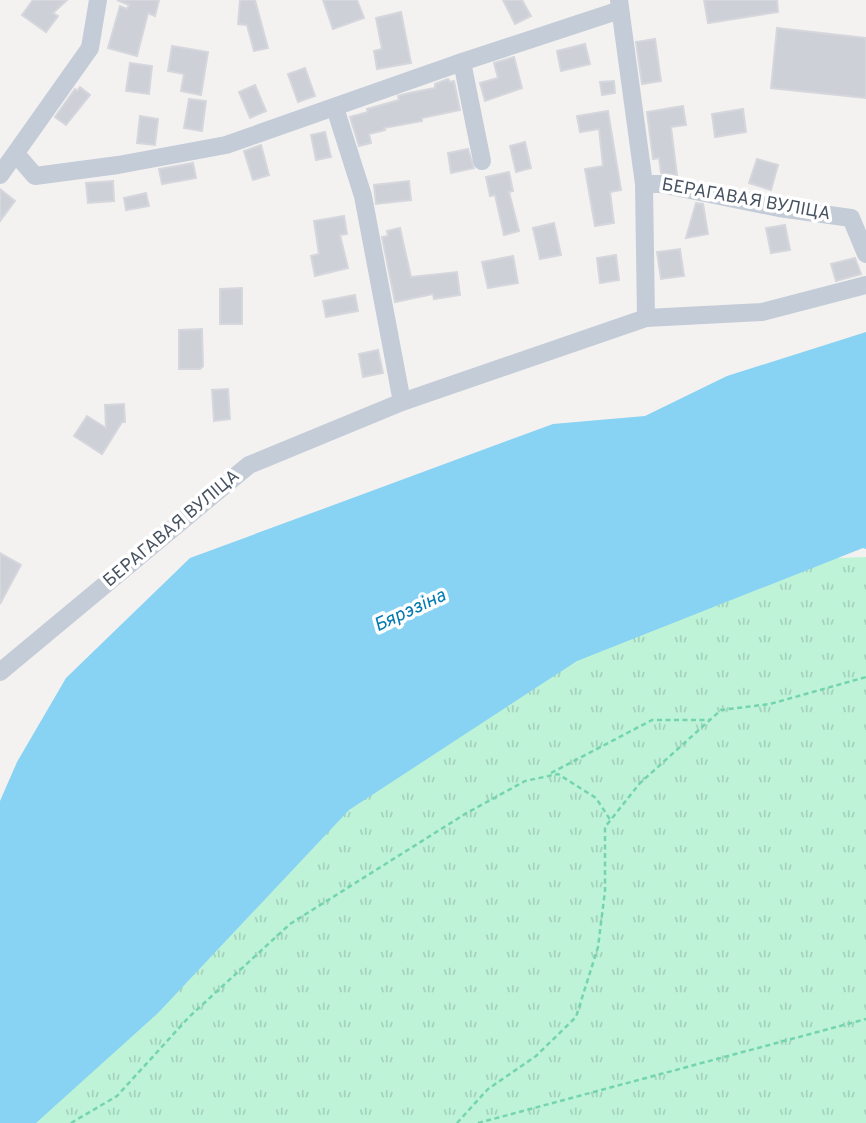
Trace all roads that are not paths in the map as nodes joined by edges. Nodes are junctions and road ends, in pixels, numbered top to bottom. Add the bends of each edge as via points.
1 (98, 0) edge
2 (619, 5) edge
3 (462, 62) junction
4 (335, 108) junction
5 (16, 154) junction
6 (482, 161) dead end
7 (0, 175) edge
8 (644, 184) junction
9 (866, 254) edge
10 (866, 285) edge
11 (646, 318) junction
12 (402, 402) junction
13 (7, 655) edge
14 (0, 672) edge

1 - 5 street via 90,48
2 - 3 street, БЕРАГАВАЯ ВУЛІЦА
2 - 8 street, БЕРАГАВАЯ ВУЛІЦА
3 - 4 street, БЕРАГАВАЯ ВУЛІЦА
3 - 6 street
4 - 5 street, БЕРАГАВАЯ ВУЛІЦА via 226,145 118,165 35,176
4 - 12 street via 363,195
5 - 7 street
8 - 9 street, БЕРАГАВАЯ ВУЛІЦА via 851,218
8 - 11 street, БЕРАГАВАЯ ВУЛІЦА
10 - 11 street, БЕРАГАВАЯ ВУЛІЦА via 762,312
11 - 12 street, БЕРАГАВАЯ ВУЛІЦА
12 - 13 street, БЕРАГАВАЯ ВУЛІЦА via 248,465
13 - 14 street, БЕРАГАВАЯ ВУЛІЦА

